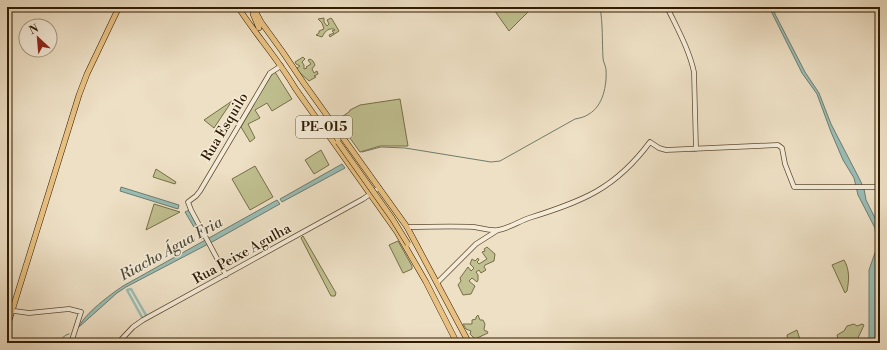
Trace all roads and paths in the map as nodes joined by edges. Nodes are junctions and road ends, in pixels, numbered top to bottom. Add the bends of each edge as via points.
1 (119, 7) edge
2 (238, 7) edge
3 (252, 7) edge
4 (666, 7) edge
5 (259, 28) dead end
6 (283, 67) junction
7 (696, 149) junction
8 (371, 176) junction
9 (363, 182) junction
10 (880, 187) edge
11 (379, 188) junction
12 (371, 194) junction
13 (407, 227) junction
14 (498, 230) junction
15 (226, 275) junction
16 (426, 282) junction
17 (437, 283) junction
18 (10, 311) edge
19 (7, 327) edge
20 (71, 343) edge
21 (118, 343) edge
22 (457, 343) edge
23 (469, 343) edge

1 - 18 main road via 79,95
2 - 6 main road, PE-015
3 - 5 main road
3 - 8 main road, PE-015
4 - 7 street via 693,67
6 - 9 main road, PE-015 via 295,88
6 - 15 street, Rua Esquilo via 270,73 200,191 188,202
6 - 16 main road, PE-015, bridge via 392,218
7 - 10 street via 774,145 782,147 785,164 794,187
7 - 14 street via 666,150 650,142 628,168 597,192 572,204
8 - 9 main road via 368,181
8 - 11 main road, PE-015
9 - 12 main road, PE-015
11 - 12 street, Rua Peixe Agulha
11 - 13 main road, PE-015
12 - 15 street, Rua Peixe Agulha
12 - 16 main road, PE-015
13 - 14 street via 475,227
13 - 17 main road, PE-015
14 - 17 street via 476,244
15 - 21 street, Rua Peixe Agulha via 137,324
16 - 22 main road, PE-015
17 - 23 main road, PE-015
18 - 19 main road
18 - 20 street via 29,313 69,309 80,312

